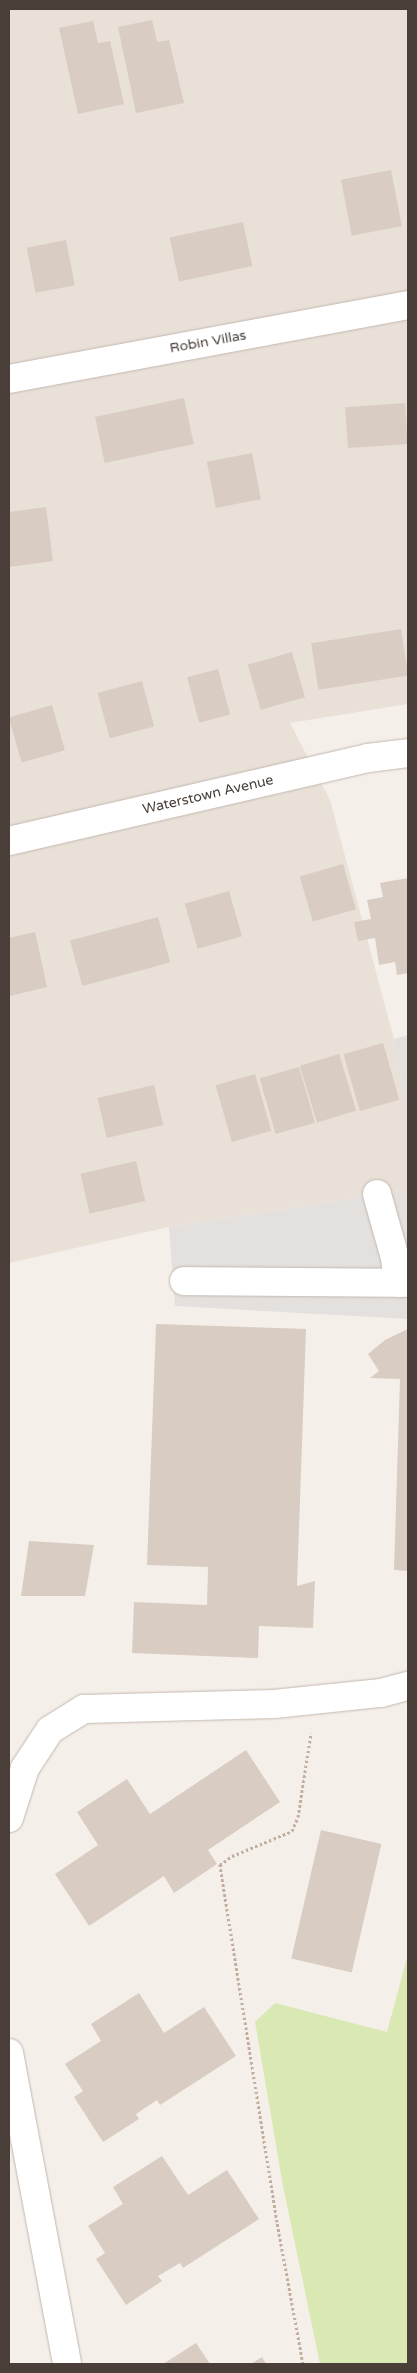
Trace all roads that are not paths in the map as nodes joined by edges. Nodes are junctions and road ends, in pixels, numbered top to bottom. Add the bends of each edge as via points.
1 (408, 305) edge
2 (9, 379) edge
3 (408, 753) edge
4 (9, 841) edge
5 (377, 1194) dead end
6 (184, 1281) dead end
7 (403, 1283) edge
8 (408, 1686) edge
9 (9, 1818) edge
10 (9, 2053) edge
11 (67, 2364) edge

1 - 2 street, Robin Villas
3 - 4 street, Waterstown Avenue via 368,758
5 - 7 street
6 - 7 street
8 - 9 street via 381,1693 274,1704 84,1709 50,1730 25,1768
10 - 11 street

